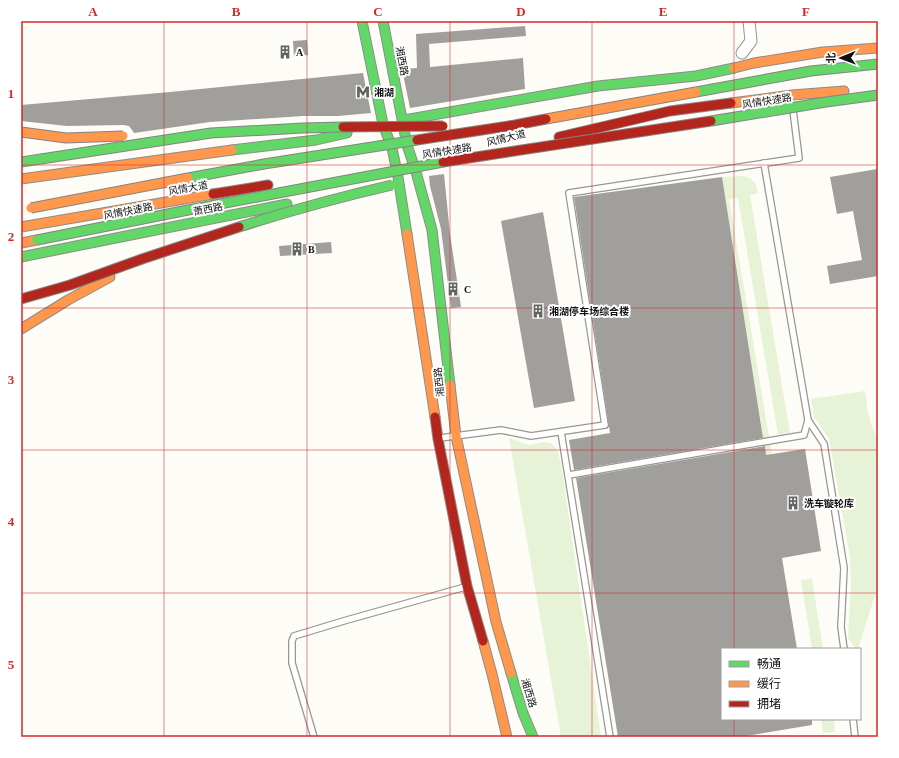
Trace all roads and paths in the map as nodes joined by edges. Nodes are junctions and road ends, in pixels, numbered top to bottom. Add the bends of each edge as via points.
1 (362, 21) edge
2 (383, 21) edge
3 (749, 21) edge
4 (878, 48) edge
5 (742, 53) dead end
6 (878, 64) edge
7 (696, 76) junction
8 (878, 87) edge
9 (792, 95) junction
10 (878, 95) edge
11 (403, 120) junction
12 (383, 124) junction
13 (515, 125) junction
14 (650, 131) junction
15 (21, 132) edge
16 (211, 133) junction
17 (407, 145) junction
18 (392, 148) junction
19 (532, 158) dead end
20 (21, 162) edge
21 (764, 163) junction
22 (416, 172) junction
23 (398, 177) junction
24 (426, 178) dead end
25 (21, 179) edge
26 (298, 180) dead end
27 (275, 184) dead end
28 (21, 210) edge
29 (23, 227) edge
30 (106, 240) junction
31 (21, 243) edge
32 (21, 257) edge
33 (142, 259) junction
34 (21, 299) edge
35 (21, 329) edge
36 (808, 420) junction
37 (562, 432) junction
38 (456, 436) junction
39 (438, 439) junction
40 (569, 475) junction
41 (467, 586) junction
42 (844, 648) edge
43 (852, 720) edge
44 (531, 736) edge
45 (314, 737) edge
46 (507, 737) edge
47 (610, 737) edge
48 (854, 737) edge

1 - 12 main road, 湘西路
2 - 11 main road, 湘西路
3 - 5 street via 751,41
4 - 7 main road via 823,52 754,63
6 - 13 main road, 风情快速路, bridge via 811,71
7 - 11 main road via 598,86
7 - 17 main road via 599,108 493,131
8 - 9 main road, 风情大道
9 - 21 lane via 799,158
9 - 22 main road, 风情大道 via 670,111
10 - 14 main road, 风情快速路, bridge
11 - 12 main road
11 - 17 main road, 湘西路
12 - 18 main road, 湘西路
12 - 25 main road via 316,140
13 - 16 main road, bridge via 303,128
13 - 28 main road, 风情快速路, bridge via 264,164
14 - 19 main road, bridge
14 - 31 main road, 风情快速路, bridge via 433,164
15 - 16 main road, bridge via 66,138
16 - 20 main road, bridge
17 - 18 main road
17 - 22 main road, 湘西路
18 - 23 main road, 湘西路
21 - 36 lane
21 - 37 lane via 569,193 605,425
22 - 23 main road, 风情大道
22 - 38 main road, 湘西路 via 432,230
23 - 26 main road, 风情大道 via 321,176
23 - 30 main road, 萧西路 via 305,200
23 - 39 main road, 湘西路
24 - 33 main road, bridge via 341,197
27 - 29 main road, 风情大道
29 - 30 main road
30 - 32 main road, 萧西路
33 - 34 main road, bridge via 70,285
33 - 35 main road, bridge
36 - 40 lane via 804,435
36 - 42 lane via 824,444 844,568 841,627
37 - 38 lane via 531,436 501,430
37 - 40 lane
38 - 39 lane
38 - 44 main road, 湘西路 via 496,622
39 - 41 main road, 湘西路
40 - 47 lane
41 - 45 lane via 294,636 292,663
41 - 46 main road, 湘西路
43 - 48 lane

